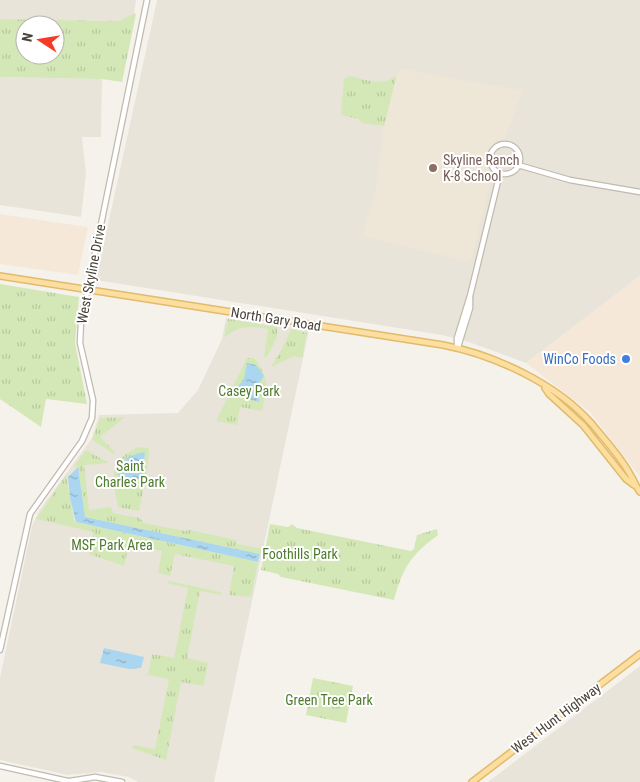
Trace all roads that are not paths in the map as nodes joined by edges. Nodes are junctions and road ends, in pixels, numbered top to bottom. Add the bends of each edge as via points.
1 (147, 0) edge
2 (518, 165) junction
3 (500, 173) junction
4 (640, 192) edge
5 (0, 276) edge
6 (87, 289) junction
7 (457, 348) junction
8 (640, 492) edge
9 (0, 650) edge
10 (640, 654) edge
11 (0, 766) edge
12 (71, 781) edge
13 (122, 782) edge
14 (472, 782) edge

1 - 6 street, West Skyline Drive
2 - 3 street via 513,172
2 - 3 street via 517,151 501,145 493,150 490,159 492,168
2 - 4 street via 570,180
3 - 7 street
5 - 6 main road, North Gary Road
6 - 7 main road, North Gary Road
6 - 9 street, West Skyline Drive via 80,343 93,400 92,418 82,441 30,514
7 - 8 main road, North Gary Road via 504,364 566,399 591,423 632,476
10 - 14 main road, West Hunt Highway
11 - 12 street
12 - 13 street via 95,777

